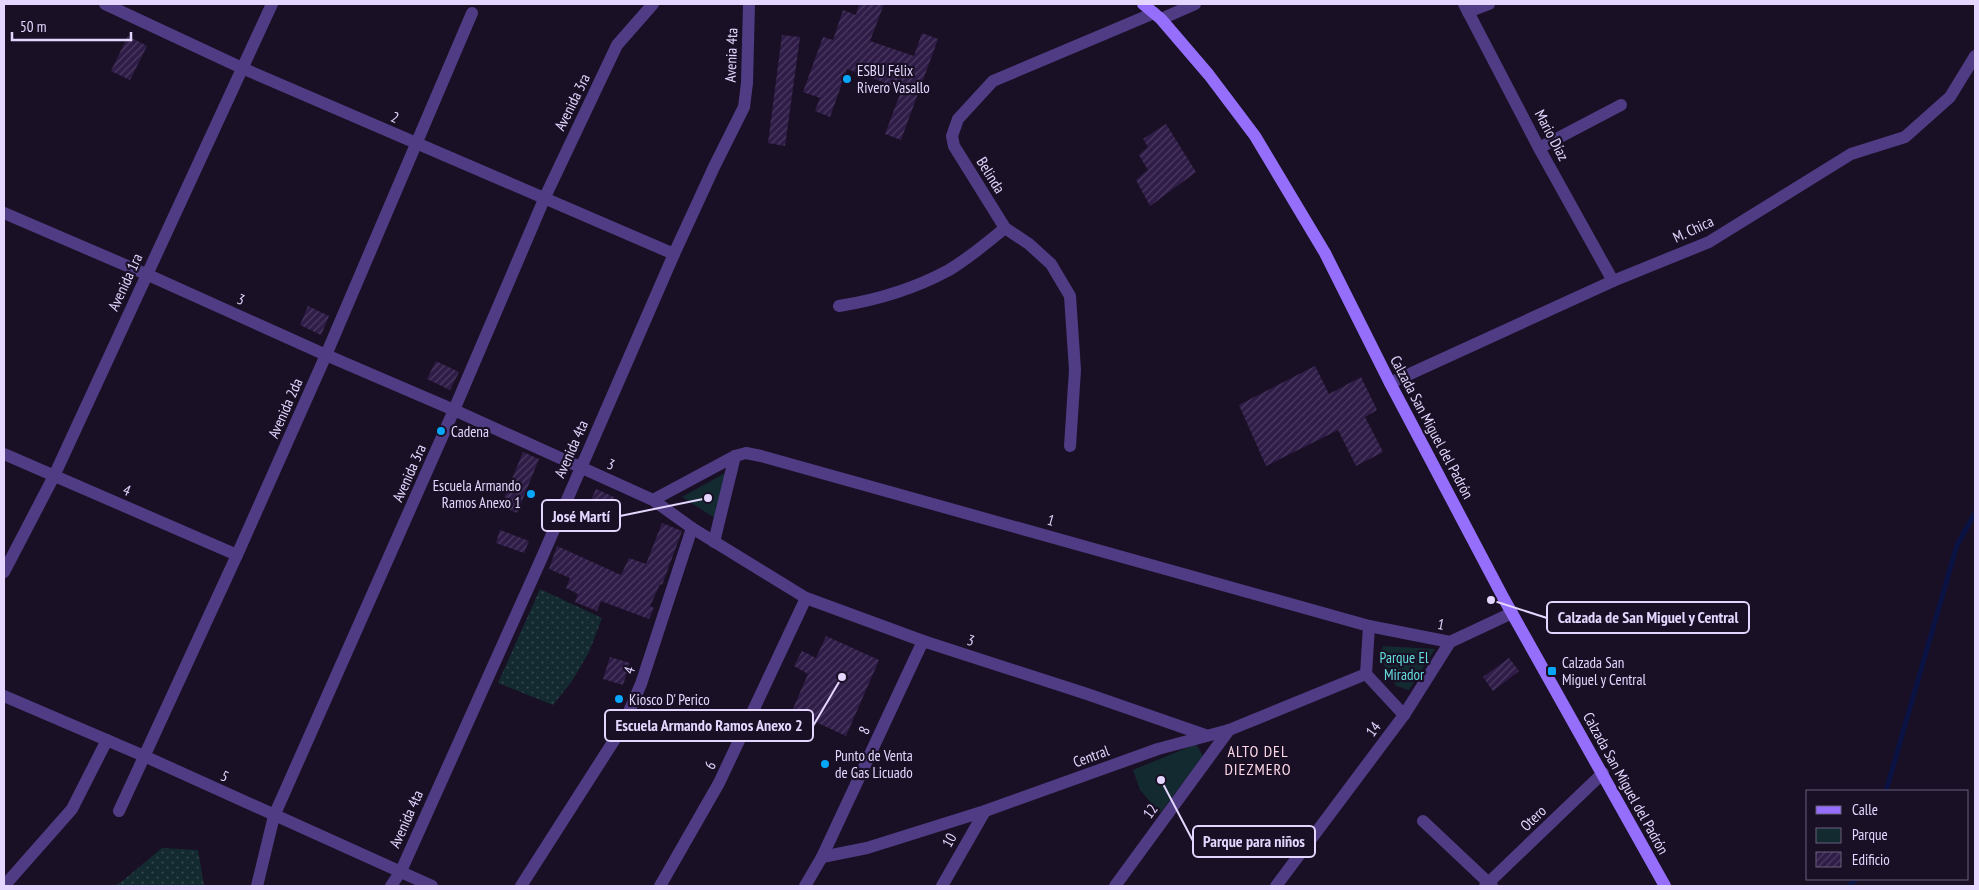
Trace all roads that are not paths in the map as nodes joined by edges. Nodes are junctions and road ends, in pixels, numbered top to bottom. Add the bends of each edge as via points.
1 (105, 4) edge
2 (272, 4) edge
3 (653, 4) edge
4 (749, 4) edge
5 (1143, 4) edge
6 (1195, 4) edge
7 (1489, 4) edge
8 (1466, 8) edge
9 (472, 13) dead end
10 (1158, 16) junction
11 (1975, 56) edge
12 (242, 68) junction
13 (1621, 105) dead end
14 (744, 107) joint
15 (416, 144) junction
16 (1539, 148) junction
17 (545, 197) junction
18 (4, 213) edge
19 (1005, 228) junction
20 (674, 254) junction
21 (146, 274) junction
22 (1613, 281) junction
23 (839, 306) dead end
24 (326, 356) junction
25 (1390, 384) junction
26 (454, 410) junction
27 (1070, 446) dead end
28 (4, 454) edge
29 (735, 456) junction
30 (581, 468) junction
31 (54, 476) junction
32 (653, 500) junction
33 (692, 528) junction
34 (714, 542) junction
35 (237, 555) junction
36 (4, 572) edge
37 (806, 598) junction
38 (1512, 612) junction
39 (1369, 626) junction
40 (923, 641) junction
41 (1450, 642) junction
42 (1366, 674) junction
43 (4, 696) edge
44 (1404, 715) junction
45 (1229, 730) junction
46 (1205, 735) junction
47 (107, 740) junction
48 (144, 756) junction
49 (1603, 773) junction
50 (119, 811) dead end
51 (985, 811) junction
52 (274, 816) junction
53 (1423, 821) dead end
54 (822, 857) junction
55 (401, 871) junction
56 (1488, 885) edge
57 (4, 886) edge
58 (257, 886) edge
59 (391, 886) edge
60 (432, 886) edge
61 (521, 886) edge
62 (660, 886) edge
63 (806, 886) edge
64 (942, 886) edge
65 (1116, 886) edge
66 (1276, 886) edge
67 (1665, 886) edge

1 - 12 street, 2
2 - 12 street, Avenida 1ra
3 - 17 street, Avenida 3ra via 617,45
4 - 14 street, Avenia 4ta
5 - 10 main road, Calzada San Miguel del Padrón
6 - 10 street, Belinda
7 - 8 street
8 - 16 street, Mario Díaz
9 - 15 street, Avenida 2da
10 - 19 street, Belinda via 993,81 958,120 952,136 954,146
10 - 25 main road, Calzada San Miguel del Padrón via 1209,75 1255,136 1325,253
11 - 22 street, M. Chica via 1950,97 1904,138 1851,154 1709,242
12 - 15 street, 2
12 - 21 street, Avenida 1ra
13 - 16 street
14 - 20 street, Avenida 4ta
15 - 17 street, 2
15 - 24 street, Avenida 2da
16 - 22 street, Mario Díaz
17 - 20 street, 2
17 - 26 street, Avenida 3ra
18 - 21 street, 3
19 - 23 street via 949,270 916,286
19 - 27 street, Belinda via 1051,264 1070,296 1075,370
20 - 30 street, Avenida 4ta
21 - 24 street, 3
21 - 31 street, Avenida 1ra
22 - 25 street, M. Chica
24 - 26 street, 3
24 - 35 street, Avenida 2da
25 - 38 main road, Calzada San Miguel del Padrón
26 - 30 street, 3
26 - 52 street, Avenida 3ra
28 - 31 street, 4
29 - 32 street, 1
29 - 34 street
29 - 39 street, 1 via 746,453 761,456
30 - 32 street, 3
30 - 55 street, Avenida 4ta
31 - 35 street, 4
31 - 36 street, Avenida 1ra
32 - 33 street, 3
33 - 34 street, 3
33 - 61 street, 4 via 641,684 622,728
34 - 37 street, 3
35 - 48 street, Avenida 2da
37 - 40 street, 3
37 - 62 street, 6 via 720,783
38 - 41 street
38 - 49 main road, Calzada San Miguel del Padrón
39 - 41 street, 1
39 - 42 street
40 - 46 street, 3
40 - 54 street, 8
41 - 44 street, 14
42 - 44 street
42 - 45 street, Central
43 - 47 street, 5
44 - 66 street, 14
45 - 46 street, Central
45 - 65 street, 12
46 - 51 street, Central
47 - 48 street, 5
47 - 57 street via 72,809
48 - 50 street, Avenida 2da
48 - 52 street, 5
49 - 56 street, Otero
49 - 67 main road, Calzada San Miguel del Padrón
51 - 54 street, Central via 867,848
51 - 64 street, 10
52 - 55 street, 5
52 - 58 street, Avenida 3ra
53 - 56 street
54 - 63 street, 8
55 - 59 street, Avenida 4ta
55 - 60 street, 5

